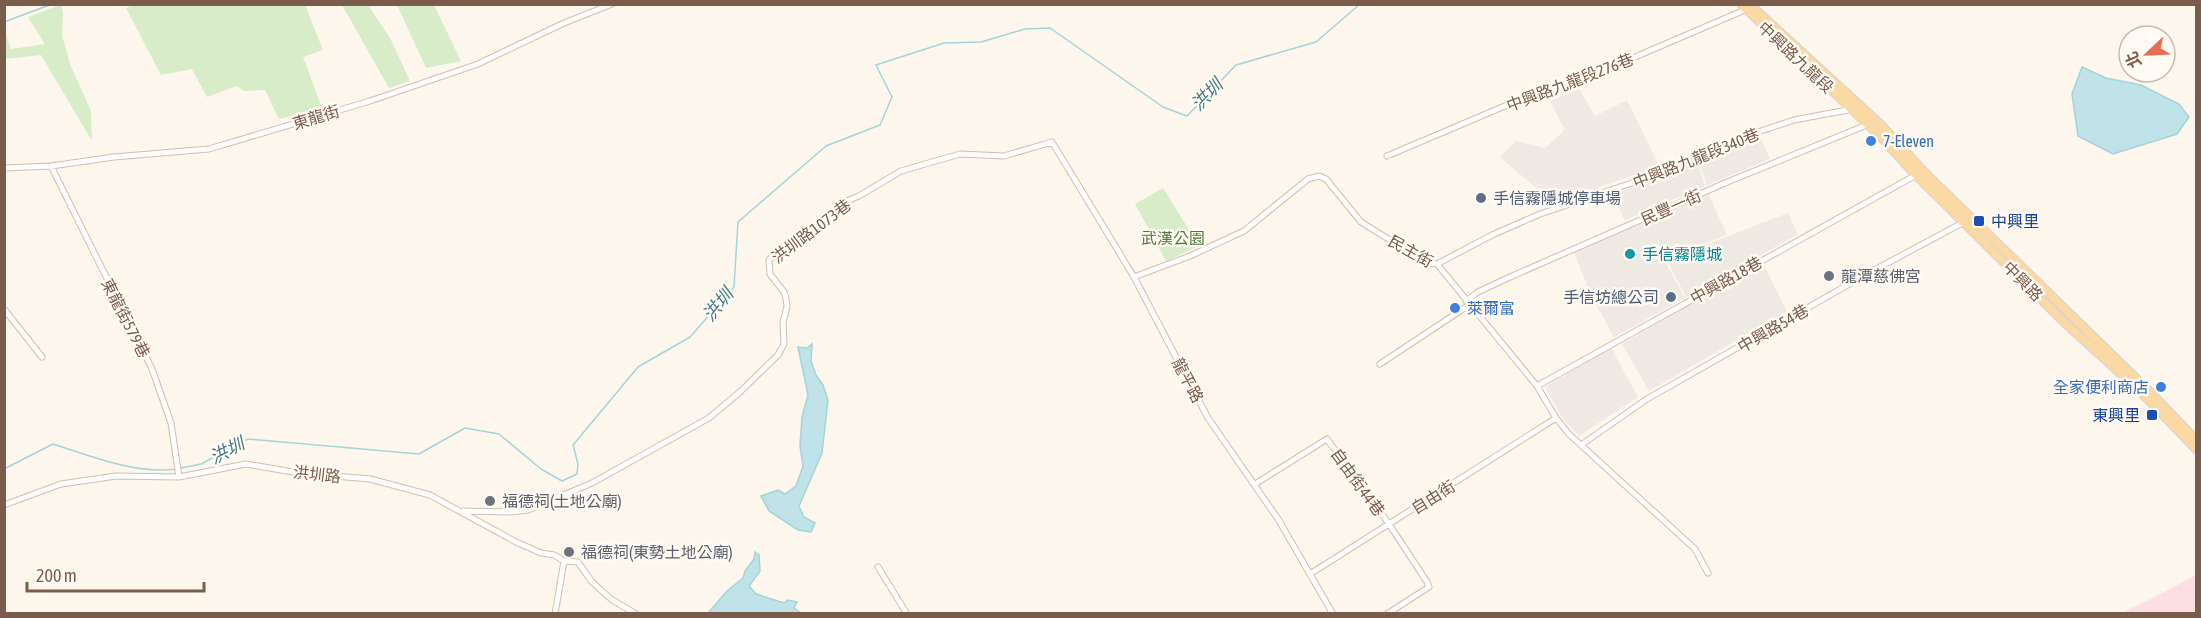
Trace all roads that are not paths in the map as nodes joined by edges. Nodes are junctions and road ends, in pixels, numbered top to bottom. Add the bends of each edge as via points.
1 (612, 4) edge
2 (1747, 6) edge
3 (1860, 106) junction
4 (1851, 110) junction
5 (1867, 124) junction
6 (1880, 124) junction
7 (1052, 142) joint
8 (1387, 156) dead end
9 (51, 166) junction
10 (4, 168) edge
11 (1916, 175) junction
12 (1967, 220) junction
13 (1437, 264) junction
14 (1134, 277) junction
15 (1468, 303) junction
16 (4, 309) edge
17 (42, 357) dead end
18 (1380, 364) dead end
19 (1537, 386) junction
20 (1556, 418) junction
21 (2196, 440) edge
22 (1581, 445) junction
23 (2196, 449) edge
24 (179, 477) junction
25 (1255, 484) junction
26 (4, 504) edge
27 (463, 511) junction
28 (1389, 524) junction
29 (564, 561) junction
30 (878, 567) dead end
31 (1708, 573) dead end
32 (1310, 574) junction
33 (555, 614) edge
34 (636, 614) edge
35 (907, 614) edge
36 (1333, 614) edge
37 (1387, 614) edge

1 - 9 street, 東龍街 via 478,64 261,134 209,149
2 - 3 main road, 中興路九龍段
2 - 4 main road, 中興路九龍段
2 - 8 street, 中興路九龍段276巷 via 1586,78 1512,103
3 - 4 street, 中興路九龍段340巷
3 - 6 main road, 中興路
4 - 5 main road, 中興路
4 - 13 street, 中興路九龍段340巷 via 1794,120 1755,133 1679,167 1540,214
5 - 6 street, 民豐一街
5 - 11 main road, 中興路
5 - 15 street, 民豐一街 via 1510,277 1478,292
6 - 12 main road, 中興路
7 - 14 street, 龍平路
7 - 27 street, 洪圳路1073巷 via 1004,156 960,154 920,164 844,202 817,228 769,260 770,274 786,298 784,344 778,355 709,418 592,483 528,510
9 - 10 street, 東龍街
9 - 24 street, 東龍街579巷 via 152,369 171,423
11 - 12 main road, 中興路
11 - 19 street, 中興路18巷
12 - 21 main road, 中興路 via 2146,387
12 - 22 street, 中興路54巷 via 1647,399
12 - 23 main road, 中興路 via 2064,322
13 - 14 street, 民主街 via 1427,263 1361,222 1326,179 1319,176 1308,179 1245,231
13 - 15 street, 民主街
14 - 25 street, 龍平路 via 1208,418
15 - 18 street, 民豐一街
15 - 19 street, 民主街
16 - 17 street
19 - 20 street, 民主街
20 - 22 street, 民主街
20 - 28 street, 自由街
22 - 31 street, 民主街 via 1695,549
24 - 26 street, 洪圳路 via 116,476 62,484
24 - 27 street, 洪圳路 via 246,464 370,479 430,495
25 - 28 street, 自由街44巷 via 1327,439
25 - 32 street, 龍平路
27 - 29 street, 洪圳路 via 516,542
28 - 32 street, 自由街
28 - 37 street, 自由街44巷 via 1429,587
29 - 33 street
29 - 34 street, 洪圳路 via 578,562 592,582
30 - 35 street
32 - 36 street, 龍平路

